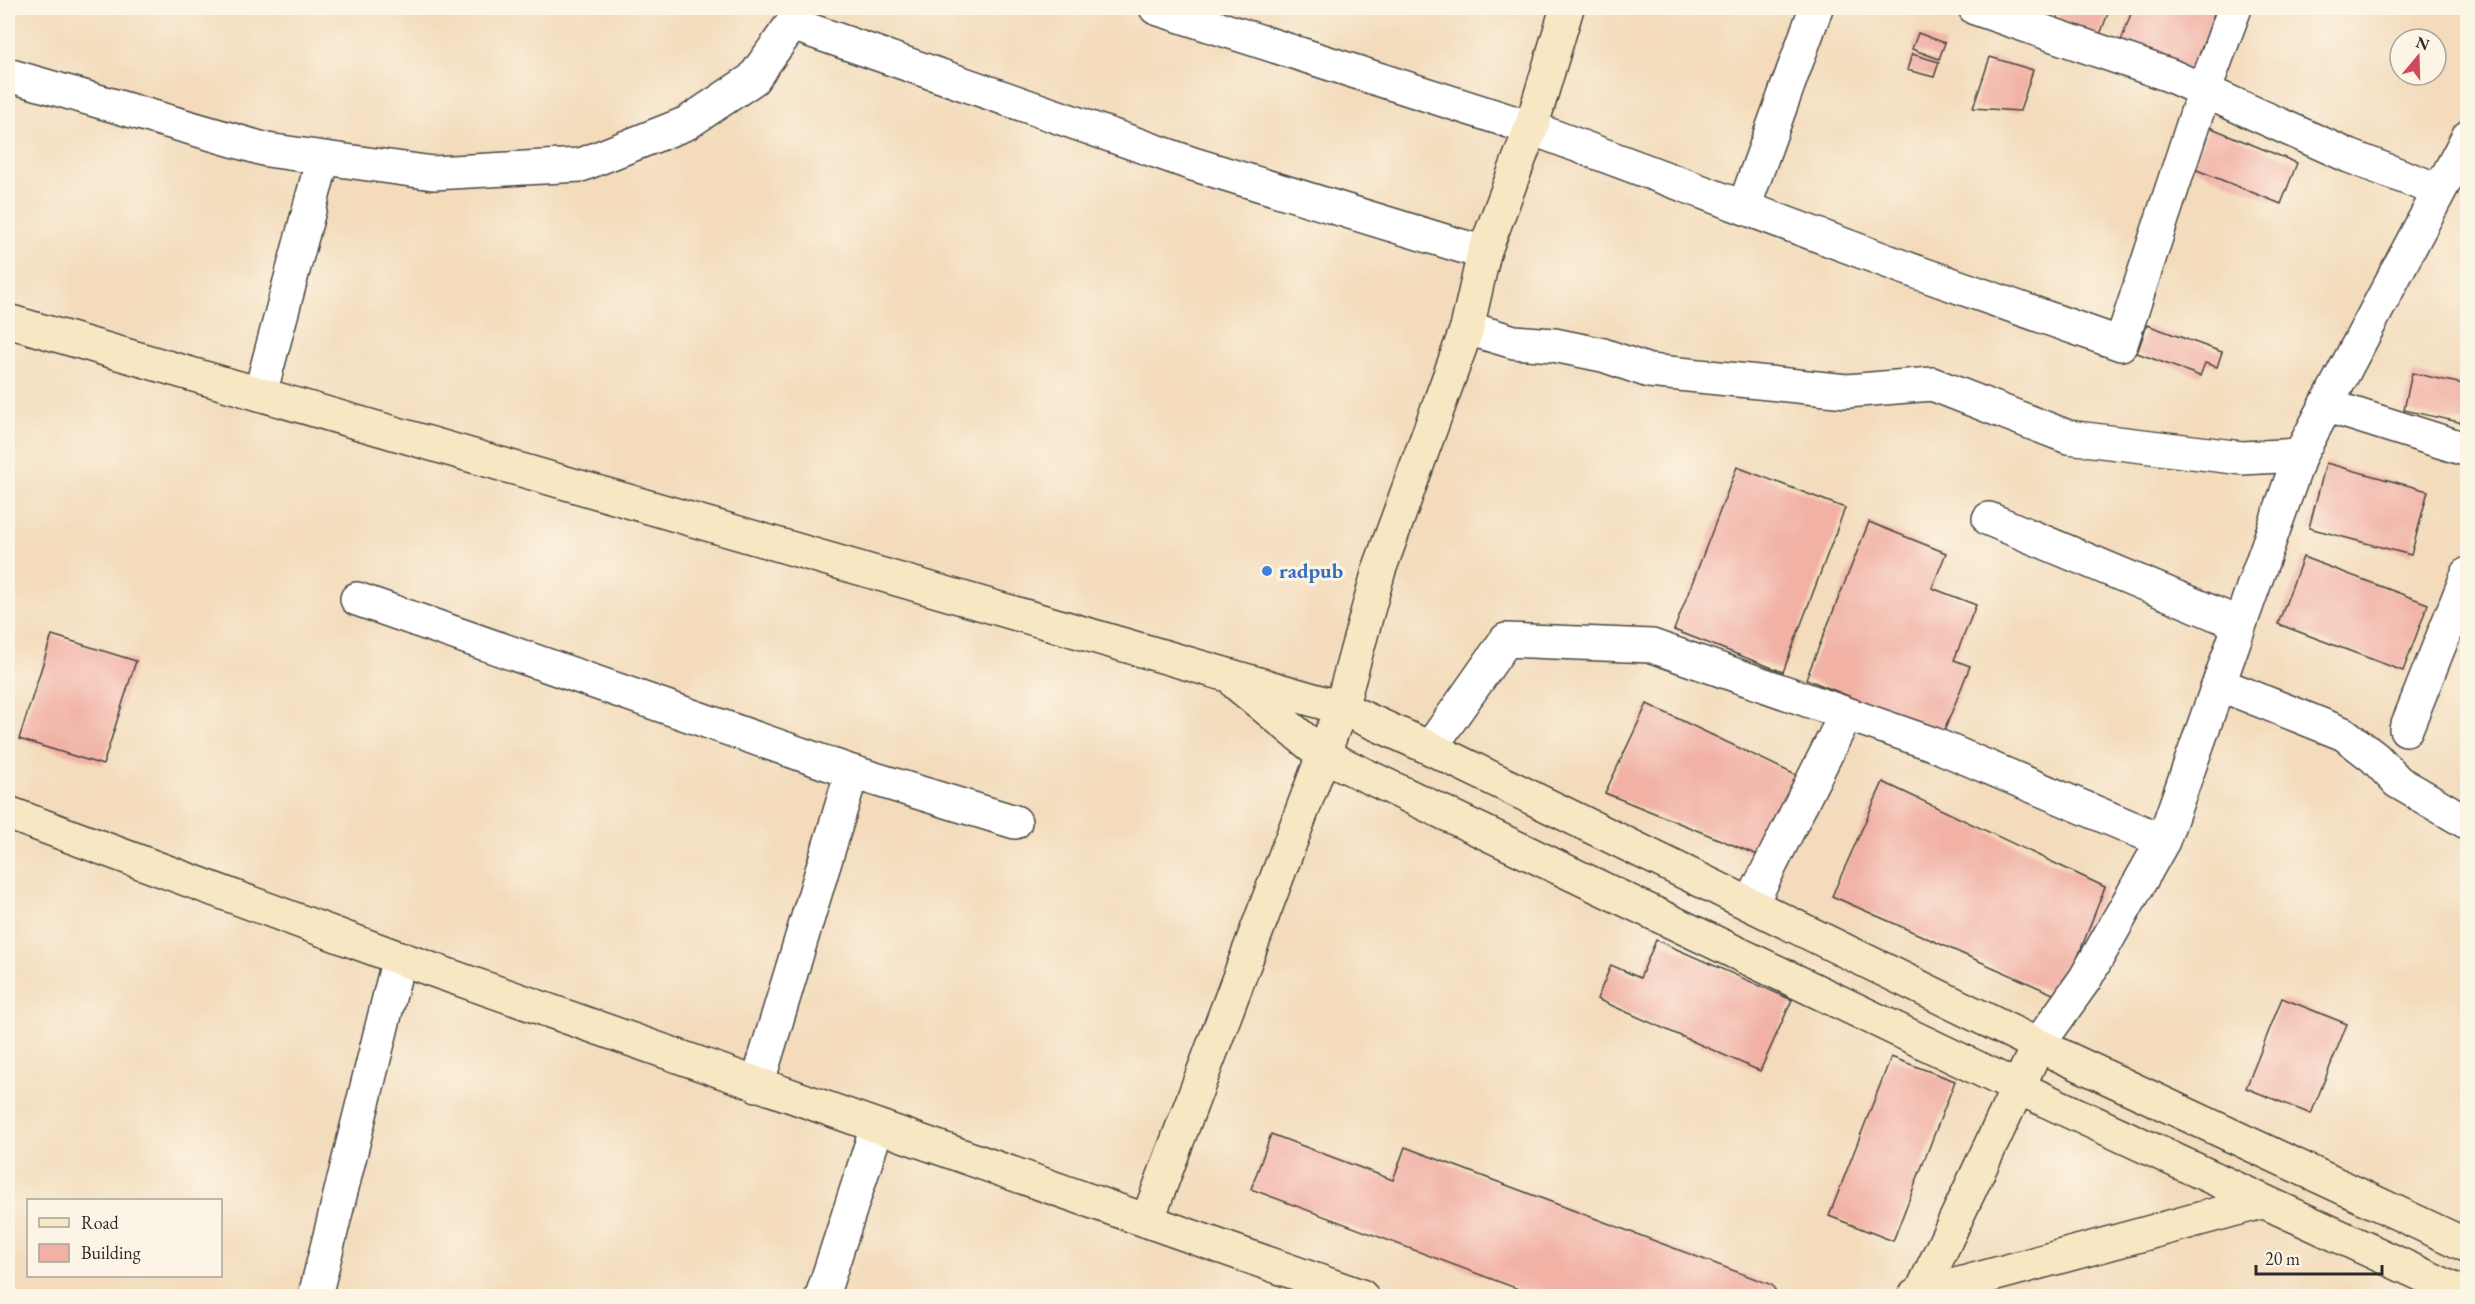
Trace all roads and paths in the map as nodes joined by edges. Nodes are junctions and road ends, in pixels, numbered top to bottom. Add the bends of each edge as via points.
1 (1156, 8) edge
2 (1567, 8) edge
3 (1816, 8) edge
4 (1976, 8) edge
5 (2235, 8) edge
6 (794, 16) edge
7 (8, 75) edge
8 (2204, 91) junction
9 (1531, 128) junction
10 (2468, 137) edge
11 (323, 158) junction
12 (2438, 190) junction
13 (1744, 207) junction
14 (1484, 252) junction
15 (8, 321) edge
16 (1467, 328) junction
17 (260, 394) junction
18 (2325, 405) junction
19 (2468, 450) edge
20 (2300, 455) junction
21 (1989, 519) dead end
22 (2468, 574) edge
23 (357, 599) dead end
24 (2240, 624) junction
25 (1229, 677) junction
26 (2219, 684) junction
27 (1341, 708) junction
28 (1846, 714) junction
29 (2406, 729) dead end
30 (1430, 748) junction
31 (1323, 755) junction
32 (852, 772) junction
33 (8, 813) edge
34 (1015, 822) dead end
35 (2468, 823) edge
36 (2163, 841) junction
37 (1751, 904) junction
38 (399, 958) junction
39 (2038, 1045) junction
40 (757, 1085) junction
41 (2017, 1087) junction
42 (877, 1127) junction
43 (2262, 1202) junction
44 (1147, 1221) junction
45 (2468, 1246) edge
46 (2464, 1292) edge
47 (1918, 1295) edge
48 (315, 1296) edge
49 (822, 1296) edge
50 (1361, 1296) edge

1 - 9 street
2 - 9 main road
3 - 13 street
4 - 8 street via 2169,75
5 - 8 street
6 - 11 street via 753,79 687,123 581,165 433,173
6 - 14 street via 1193,164
7 - 11 street via 267,150
8 - 12 street via 2349,156
8 - 13 street via 2121,344
9 - 13 street
9 - 14 main road
10 - 12 street
11 - 17 street
12 - 18 street
14 - 16 main road
15 - 17 main road
16 - 20 street via 1514,342 1603,355 1649,371 1847,391 1932,384 2068,437 2242,458
16 - 27 main road via 1379,570
17 - 25 main road
18 - 19 street
18 - 20 street
20 - 24 street
21 - 24 street
22 - 29 street
23 - 32 street
24 - 26 street
25 - 27 main road
25 - 31 main road
26 - 35 street via 2344,734 2398,782
26 - 36 street
27 - 30 main road
27 - 31 main road
28 - 30 street via 1652,646 1506,640
28 - 36 street via 1933,744
28 - 37 street
30 - 37 main road
31 - 41 main road
31 - 44 main road
32 - 34 street
32 - 40 street
33 - 38 main road
36 - 39 street via 2085,978
37 - 39 main road
38 - 40 main road
38 - 48 street
39 - 41 main road
39 - 45 main road
40 - 42 main road
41 - 43 main road
41 - 47 main road
42 - 44 main road
42 - 49 street
43 - 46 main road
43 - 47 main road
44 - 50 main road

